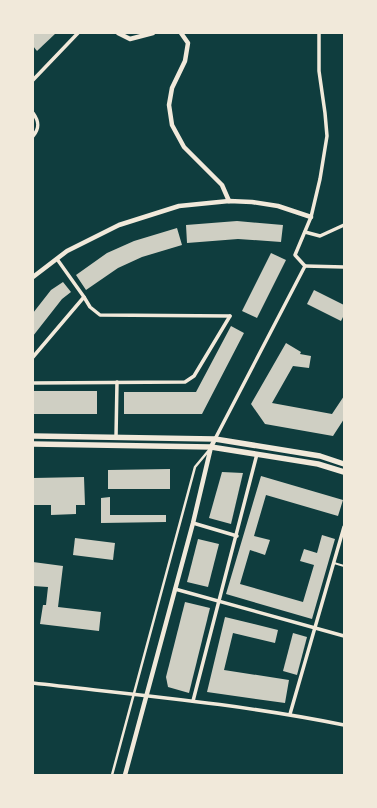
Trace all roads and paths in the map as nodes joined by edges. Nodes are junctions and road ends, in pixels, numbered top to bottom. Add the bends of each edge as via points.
1 (78, 33) edge
2 (118, 33) edge
3 (153, 33) edge
4 (181, 33) edge
5 (319, 33) edge
6 (33, 80) edge
7 (33, 113) edge
8 (33, 136) edge
9 (229, 202) junction
10 (311, 218) junction
11 (344, 225) edge
12 (305, 232) junction
13 (57, 258) junction
14 (305, 266) junction
15 (344, 267) edge
16 (33, 277) edge
17 (84, 297) junction
18 (33, 357) edge
19 (117, 382) junction
20 (33, 383) edge
21 (33, 436) edge
22 (116, 437) junction
23 (214, 439) junction
24 (33, 444) edge
25 (211, 447) junction
26 (257, 454) junction
27 (344, 464) edge
28 (344, 472) edge
29 (193, 523) junction
30 (344, 527) edge
31 (236, 536) junction
32 (334, 563) junction
33 (344, 566) edge
34 (175, 589) junction
35 (220, 601) junction
36 (316, 628) junction
37 (344, 636) edge
38 (33, 683) edge
39 (135, 695) junction
40 (146, 697) junction
41 (193, 701) junction
42 (290, 714) junction
43 (344, 725) edge
44 (112, 775) edge
45 (125, 775) edge

1 - 6 street
2 - 3 street via 130,40
4 - 9 street via 188,43 186,61 172,88 169,105 172,125 184,147 222,185
5 - 10 street via 319,71 327,136
7 - 8 street via 38,120 38,128
9 - 10 street via 278,206
9 - 13 street via 179,206 119,225
10 - 12 street
11 - 12 street via 320,236
12 - 14 street via 295,255
13 - 16 street
13 - 17 street
14 - 15 street
14 - 23 street
17 - 18 street
17 - 19 street via 90,308 100,315 230,316 194,376 188,380
19 - 20 street
19 - 22 street
21 - 22 main road
22 - 23 main road
23 - 25 street
23 - 27 main road via 320,456
24 - 25 main road
25 - 26 main road
25 - 29 street
25 - 39 street via 195,467
26 - 28 main road via 318,464
26 - 31 street
29 - 31 street
29 - 34 street
30 - 32 street
31 - 35 street
32 - 33 lane
32 - 36 street
34 - 35 street
34 - 40 street
35 - 36 street
35 - 41 street
36 - 37 street
36 - 42 street
38 - 39 street
39 - 40 street
39 - 44 street
40 - 41 street
40 - 45 street
41 - 42 street
42 - 43 street

